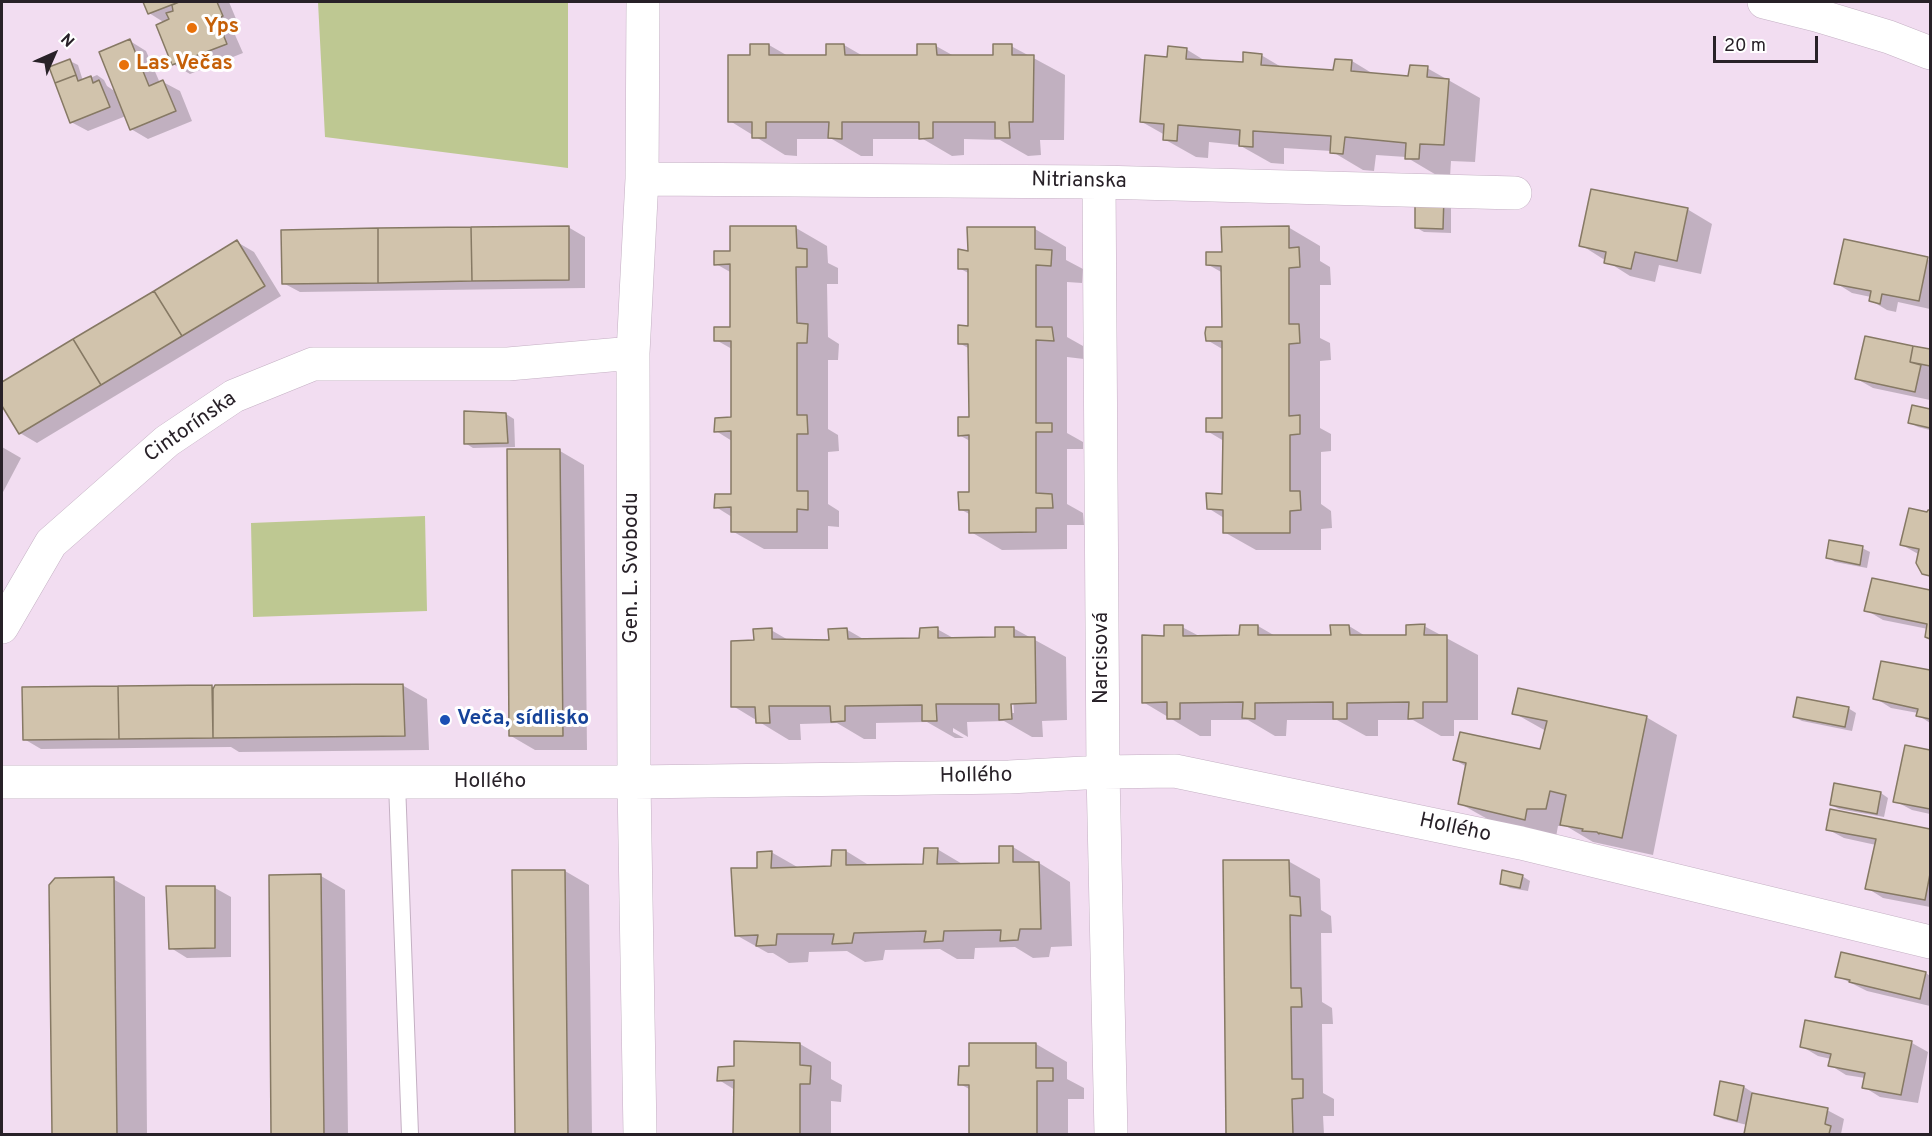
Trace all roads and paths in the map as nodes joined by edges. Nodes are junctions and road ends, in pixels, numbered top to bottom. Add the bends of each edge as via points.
1 (643, 2) edge
2 (1764, 2) edge
3 (1930, 53) edge
4 (642, 179) junction
5 (1100, 182) junction
6 (1515, 193) dead end
7 (633, 353) junction
8 (2, 627) edge
9 (1103, 772) junction
10 (2, 782) edge
11 (634, 782) junction
12 (397, 783) junction
13 (1930, 942) edge
14 (410, 1134) edge
15 (640, 1134) edge
16 (1111, 1134) edge

1 - 4 street, Gen. L. Svobodu
2 - 3 street via 1889,37
4 - 5 street, Nitrianska
4 - 7 street, Gen. L. Svobodu
5 - 6 street, Nitrianska
5 - 9 street, Narcisová
7 - 8 street, Cintorínska via 508,364 313,364 234,396 166,441 51,543
7 - 11 street, Gen. L. Svobodu
9 - 11 street, Hollého
9 - 13 street, Hollého via 1175,771 1521,843
9 - 16 street, Narcisová
10 - 12 street, Hollého
11 - 12 street, Hollého
11 - 15 street, Gen. L. Svobodu
12 - 14 lane

